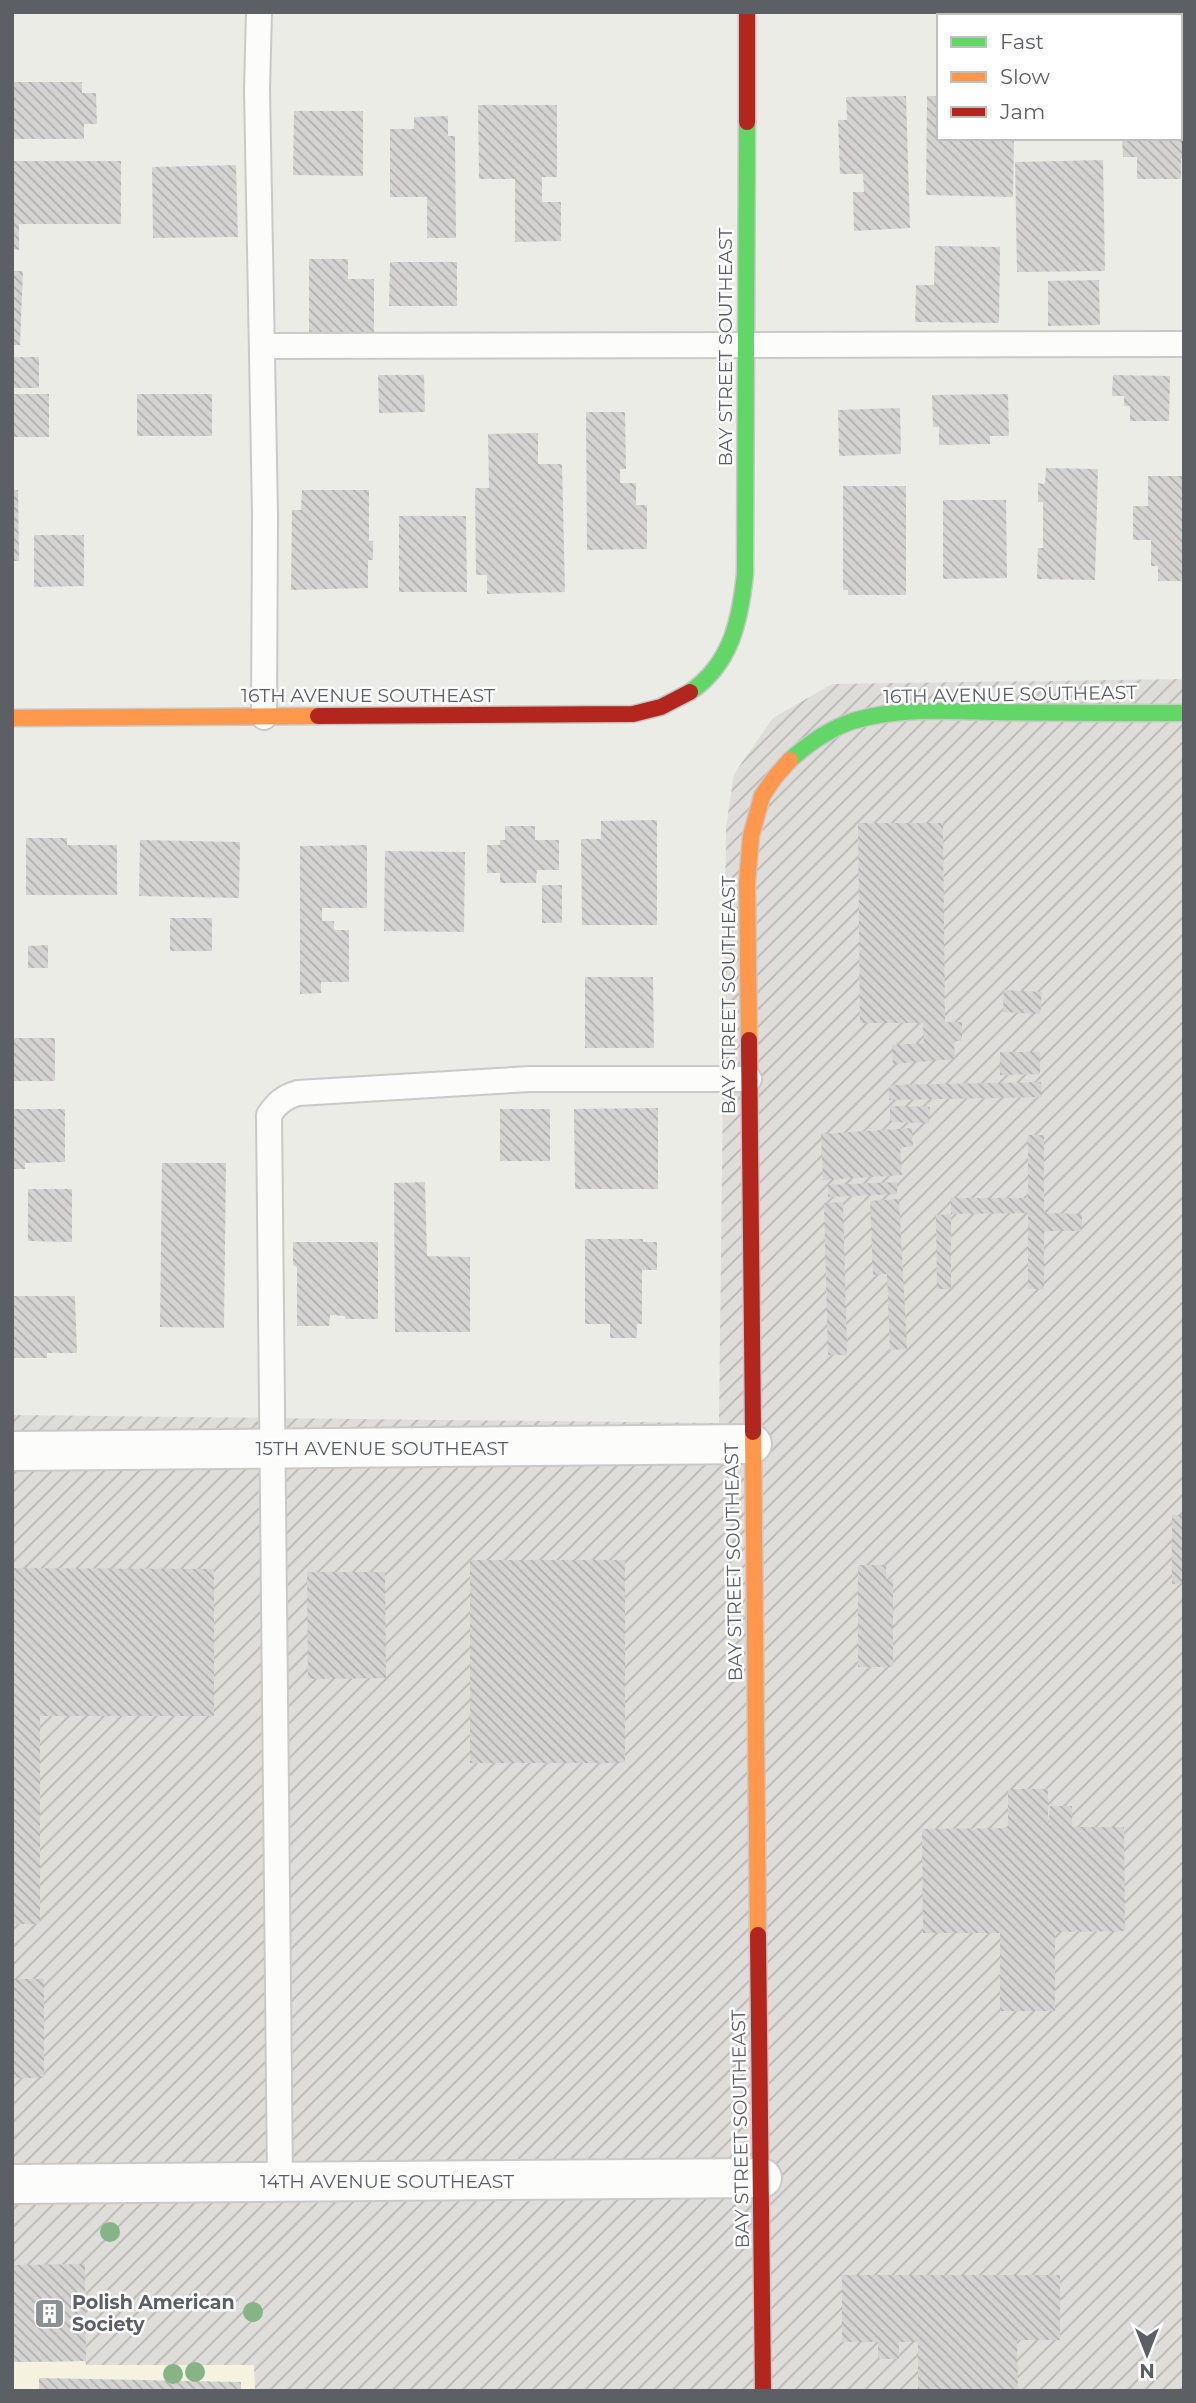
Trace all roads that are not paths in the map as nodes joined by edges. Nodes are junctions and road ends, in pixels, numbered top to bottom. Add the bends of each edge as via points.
1 (259, 12) edge
2 (747, 12) edge
3 (746, 344) junction
4 (1184, 344) edge
5 (262, 346) junction
6 (712, 674) joint
7 (1184, 713) edge
8 (264, 717) junction
9 (12, 718) edge
10 (803, 750) joint
11 (749, 1079) junction
12 (752, 1444) junction
13 (272, 1449) junction
14 (12, 1451) edge
15 (762, 2178) junction
16 (280, 2182) junction
17 (12, 2184) edge
18 (763, 2391) edge

1 - 5 lane
2 - 3 street, BAY STREET SOUTHEAST
3 - 4 lane
3 - 5 lane
3 - 6 street, BAY STREET SOUTHEAST via 743,606 725,659
5 - 8 lane
6 - 8 street, 16TH AVENUE SOUTHEAST via 674,701 633,714
7 - 10 street, 16TH AVENUE SOUTHEAST via 918,712 873,717 834,729
8 - 9 street, 16TH AVENUE SOUTHEAST
10 - 11 street, BAY STREET SOUTHEAST via 779,772 762,797 750,835
11 - 12 street, BAY STREET SOUTHEAST
11 - 13 lane via 516,1080 298,1093 276,1104 268,1115 267,1135
12 - 13 street, 15TH AVENUE SOUTHEAST
12 - 15 street, BAY STREET SOUTHEAST
13 - 14 street, 15TH AVENUE SOUTHEAST
13 - 16 lane
15 - 16 street, 14TH AVENUE SOUTHEAST
15 - 18 street, BAY STREET SOUTHEAST
16 - 17 street, 14TH AVENUE SOUTHEAST

